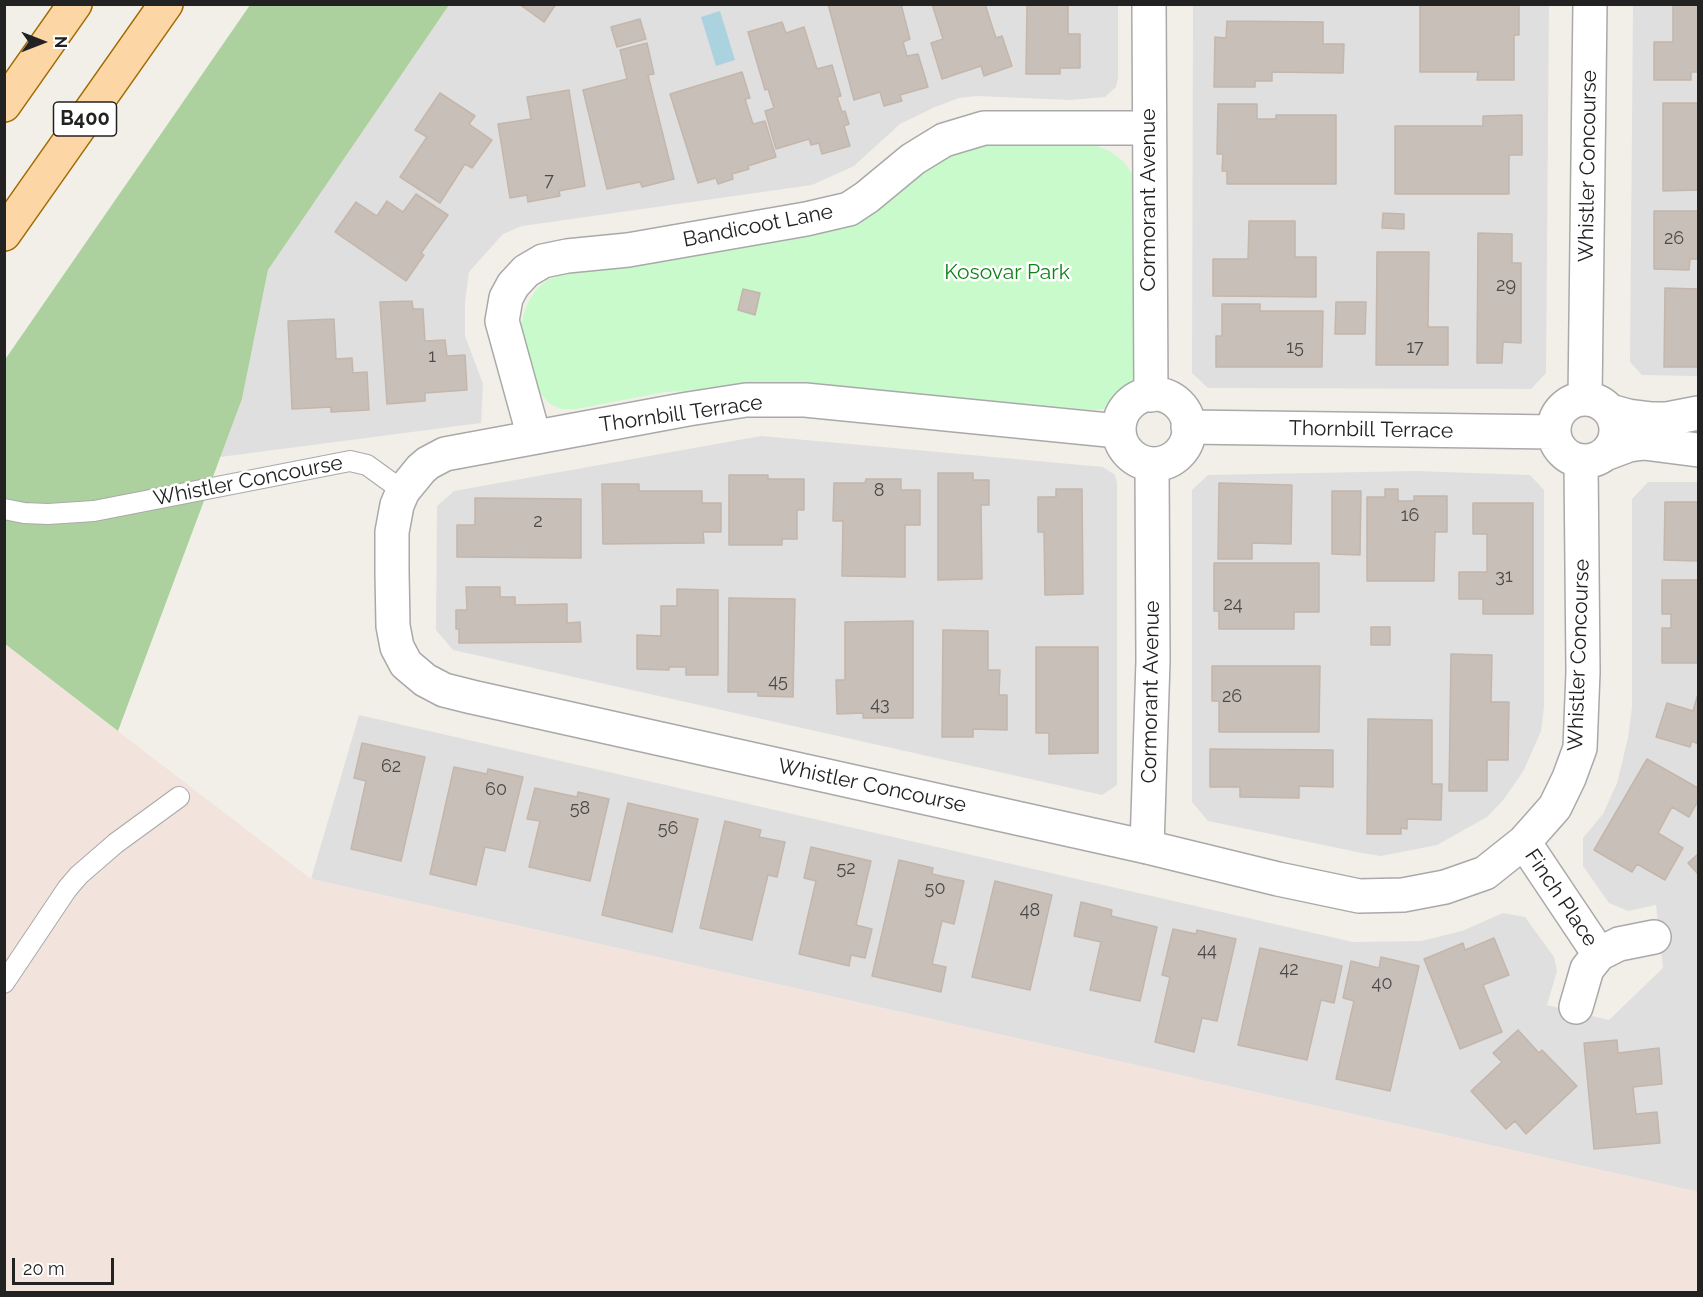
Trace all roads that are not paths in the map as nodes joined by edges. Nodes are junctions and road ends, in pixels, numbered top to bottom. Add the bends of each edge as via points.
1 (75, 4) edge
2 (166, 4) edge
3 (1149, 4) edge
4 (1590, 4) edge
5 (4, 105) edge
6 (1148, 128) junction
7 (4, 234) edge
8 (1151, 395) junction
9 (1597, 405) junction
10 (1698, 413) edge
11 (1188, 427) junction
12 (1118, 431) junction
13 (1554, 432) junction
14 (534, 437) junction
15 (1698, 450) edge
16 (1593, 458) junction
17 (1152, 465) junction
18 (403, 490) junction
19 (4, 509) edge
20 (178, 797) dead end
21 (1524, 842) junction
22 (1147, 847) junction
23 (1654, 937) dead end
24 (1599, 954) junction
25 (4, 983) edge
26 (1576, 1007) dead end

1 - 5 main road
2 - 7 main road, B400
3 - 6 street, Cormorant Avenue
4 - 9 street, Whistler Concourse
6 - 8 street, Cormorant Avenue
6 - 14 street, Bandicoot Lane via 984,128 944,140 849,209 538,264 513,285 502,321
8 - 11 street via 1172,399 1186,416
8 - 12 street via 1130,404 1122,414
9 - 10 street via 1628,416 1652,419
9 - 13 street via 1574,400 1565,405 1556,418
9 - 16 street via 1615,420 1617,431 1614,441
11 - 13 street, Thornbill Terrace
11 - 17 street via 1187,438 1174,458
12 - 14 street, Thornbill Terrace via 805,400 746,400
12 - 17 street via 1131,456
13 - 16 street via 1560,449 1573,459
14 - 18 street, Thornbill Terrace via 445,454 428,463
15 - 16 street via 1644,443
16 - 21 street, Whistler Concourse via 1580,748 1555,807
17 - 22 street, Cormorant Avenue via 1153,661
18 - 19 lane, Whistler Concourse via 367,465 350,461 94,511 48,514
18 - 22 street, Whistler Concourse via 392,532 395,636 406,664 434,686
20 - 25 lane via 79,875
21 - 22 street, Whistler Concourse via 1485,873 1445,887 1403,895 1359,896
21 - 24 street, Finch Place
23 - 24 street, Finch Place via 1619,944
24 - 26 street, Finch Place via 1587,969

